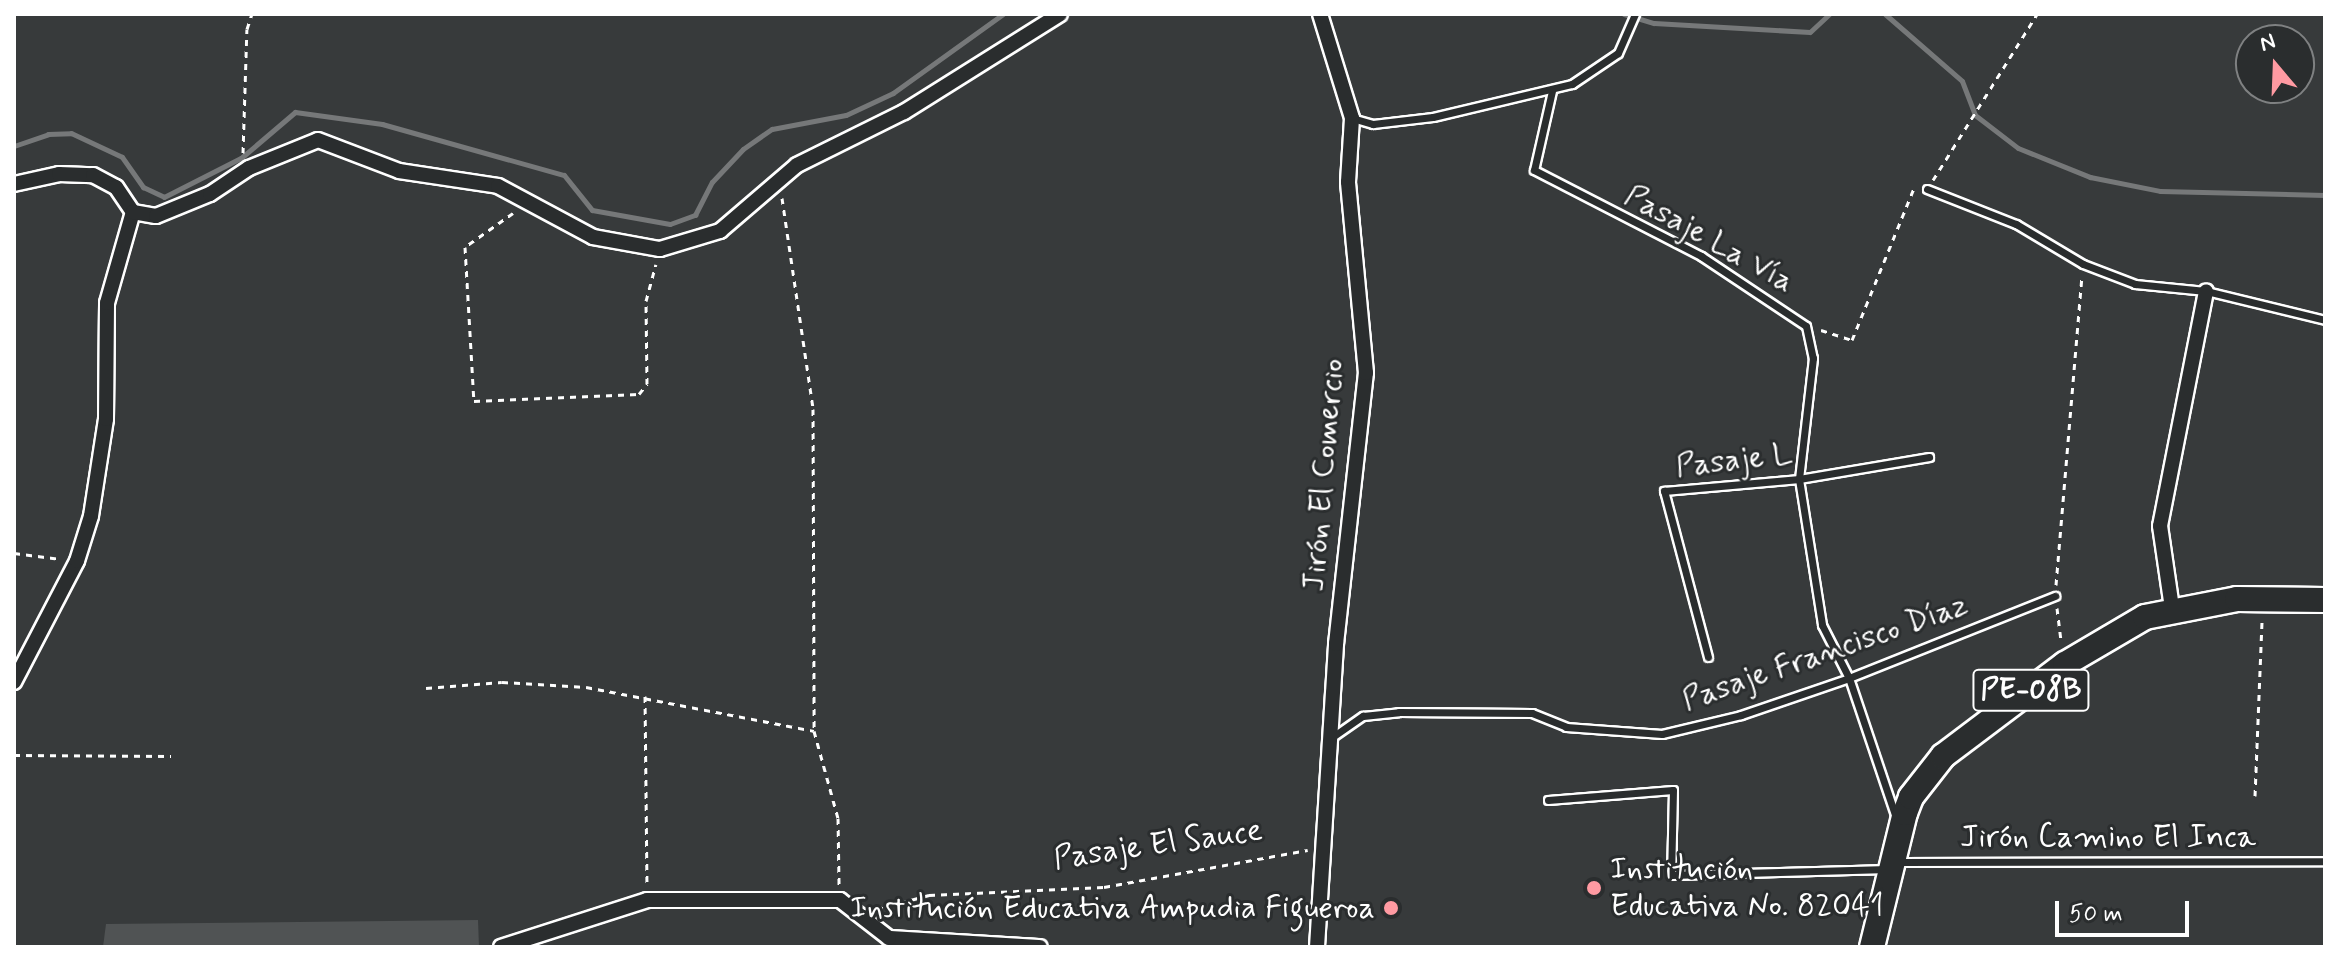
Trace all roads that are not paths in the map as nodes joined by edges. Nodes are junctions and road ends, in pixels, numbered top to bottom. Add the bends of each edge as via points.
1 (1060, 14) edge
2 (1320, 14) edge
3 (1635, 14) edge
4 (1552, 91) junction
5 (1352, 118) junction
6 (14, 184) edge
7 (1927, 189) road end
8 (133, 212) junction
9 (2206, 291) junction
10 (2325, 320) edge
11 (1929, 457) dead end
12 (1799, 479) junction
13 (2055, 596) road end
14 (2325, 600) edge
15 (2172, 608) junction
16 (1708, 657) dead end
17 (1849, 678) junction
18 (14, 682) edge
19 (1329, 739) junction
20 (1548, 800) dead end
21 (1900, 832) junction
22 (2325, 861) edge
23 (1891, 865) junction
24 (890, 942) edge
25 (501, 947) edge
26 (1040, 947) edge
27 (1317, 947) edge
28 (1872, 947) edge

1 - 8 street via 904,112 797,165 720,231 660,249 593,237 498,186 399,171 318,140 156,216
2 - 5 street, Jirón El Comercio
3 - 4 lane via 1618,53
4 - 5 lane via 1433,117 1373,124
4 - 12 lane, Pasaje La Vía via 1534,170 1701,256 1806,326 1813,358
5 - 19 street, Jirón El Comercio via 1348,182 1363,318 1365,409 1350,495
6 - 8 street via 59,174 93,175 116,187
7 - 9 lane via 2016,224 2083,264 2135,284
8 - 18 street via 107,303 106,419 91,516 77,561
9 - 10 lane
9 - 15 street via 2160,526
11 - 12 lane, Pasaje L
12 - 16 lane, Pasaje L via 1664,491
12 - 17 lane, Pasaje La Vía via 1822,625
13 - 17 lane, Pasaje Francisco Díaz
14 - 15 main road, PE-08B via 2262,599
15 - 21 main road, PE-08B via 2119,629 1943,756 1911,797
17 - 19 lane, Pasaje Francisco Díaz via 1741,715 1662,734 1566,727 1532,713 1399,712 1363,716
17 - 21 lane, Pasaje La Vía
19 - 27 street, Jirón El Comercio
20 - 23 lane, Jirón Camino El Inca via 1673,790 1671,875
21 - 23 main road, PE-08B
22 - 23 lane, Jirón Camino El Inca
23 - 28 main road, PE-08B
24 - 25 street via 840,900 647,900
24 - 26 street

